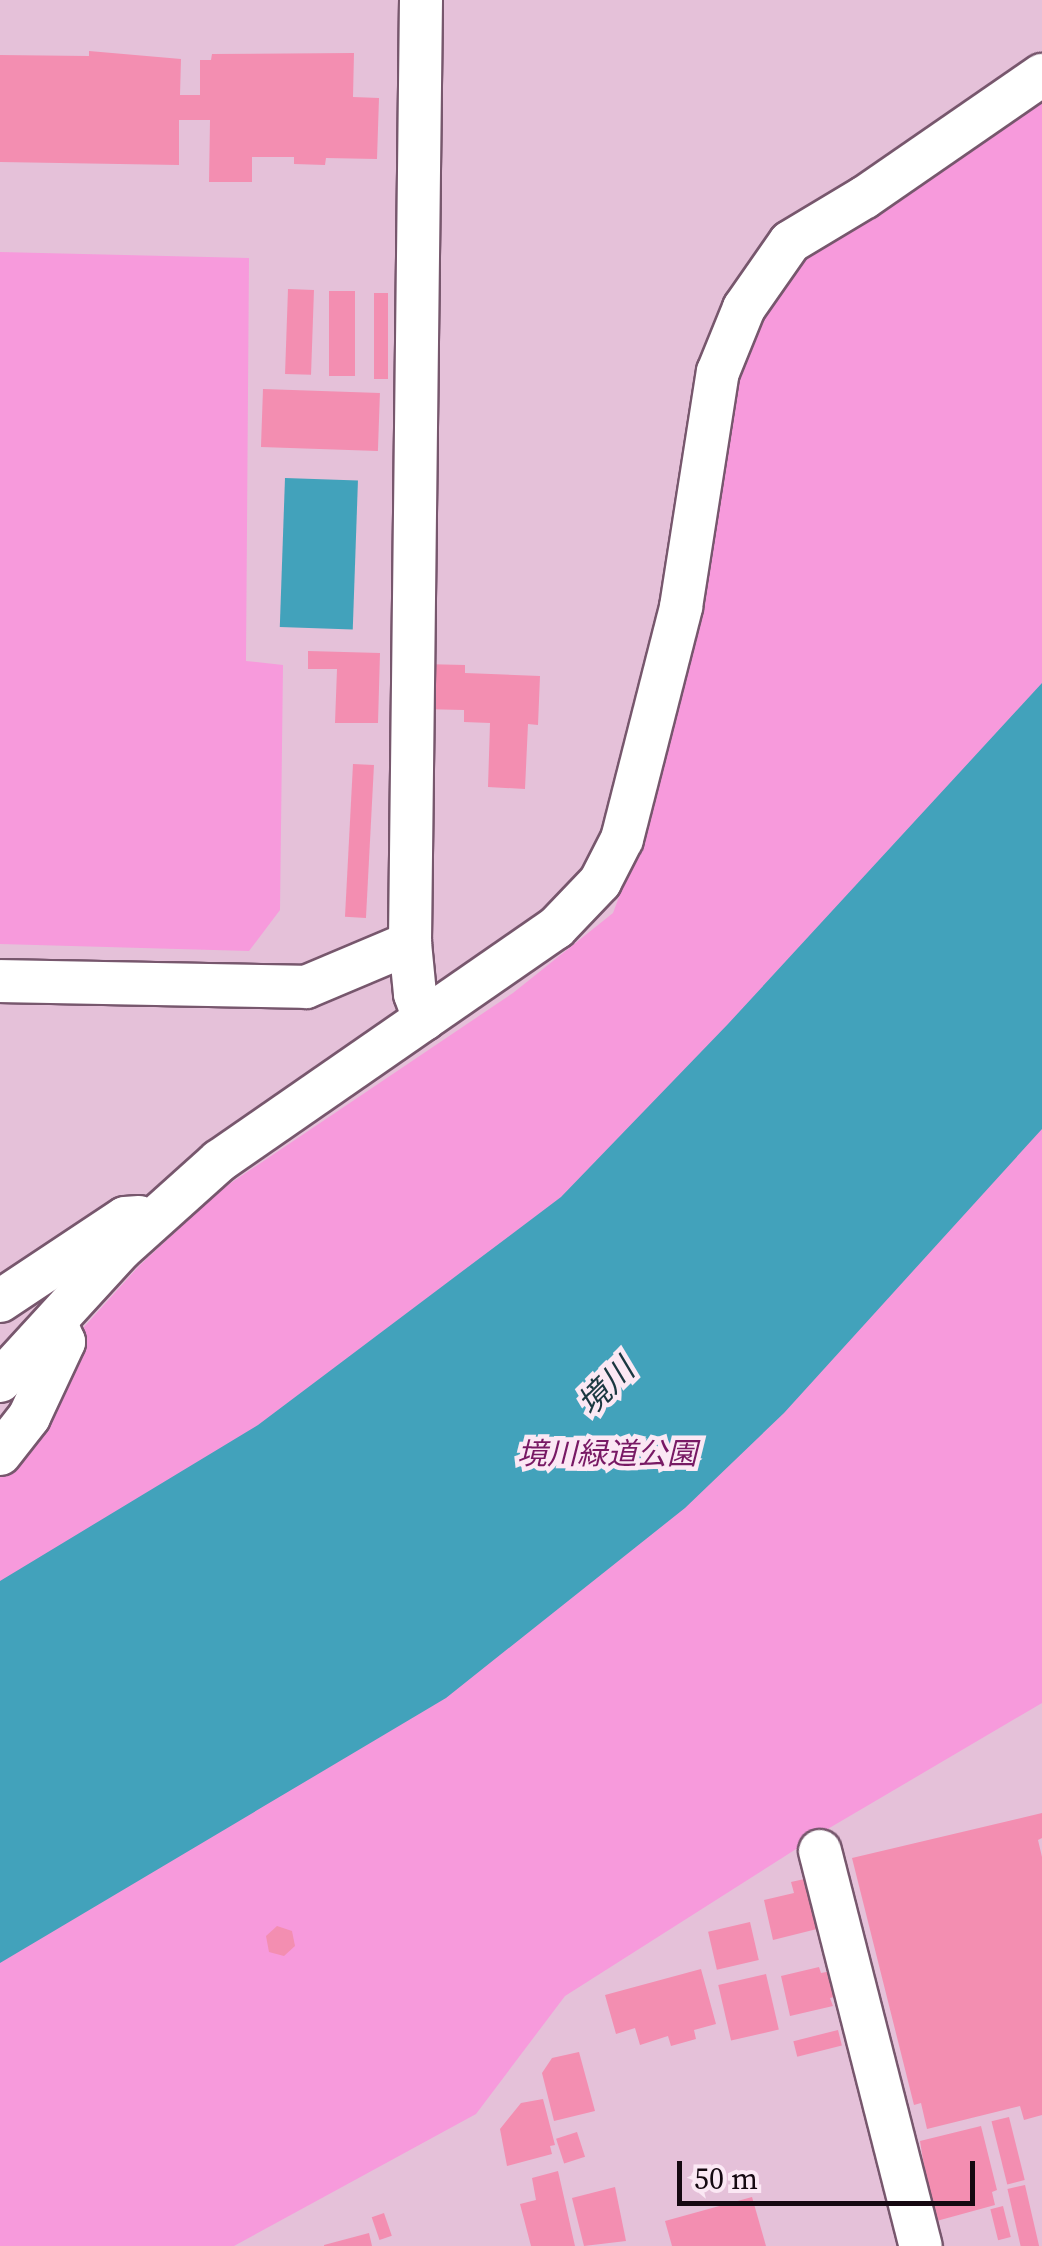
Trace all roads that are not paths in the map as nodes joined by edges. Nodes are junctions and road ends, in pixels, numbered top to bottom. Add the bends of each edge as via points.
1 (421, 0) edge
2 (1042, 75) edge
3 (410, 942) junction
4 (0, 981) edge
5 (424, 1019) junction
6 (158, 1216) junction
7 (0, 1301) edge
8 (56, 1323) junction
9 (0, 1381) edge
10 (0, 1454) edge
11 (820, 1851) dead end
12 (921, 2246) edge

1 - 3 street
2 - 5 street via 790,242 744,308 718,372 681,607 622,839 600,882 556,928
3 - 4 street via 306,987
3 - 5 street
5 - 6 street via 219,1160
6 - 7 street via 125,1218
6 - 8 street
8 - 9 street
8 - 10 street via 64,1342 30,1417
11 - 12 street

